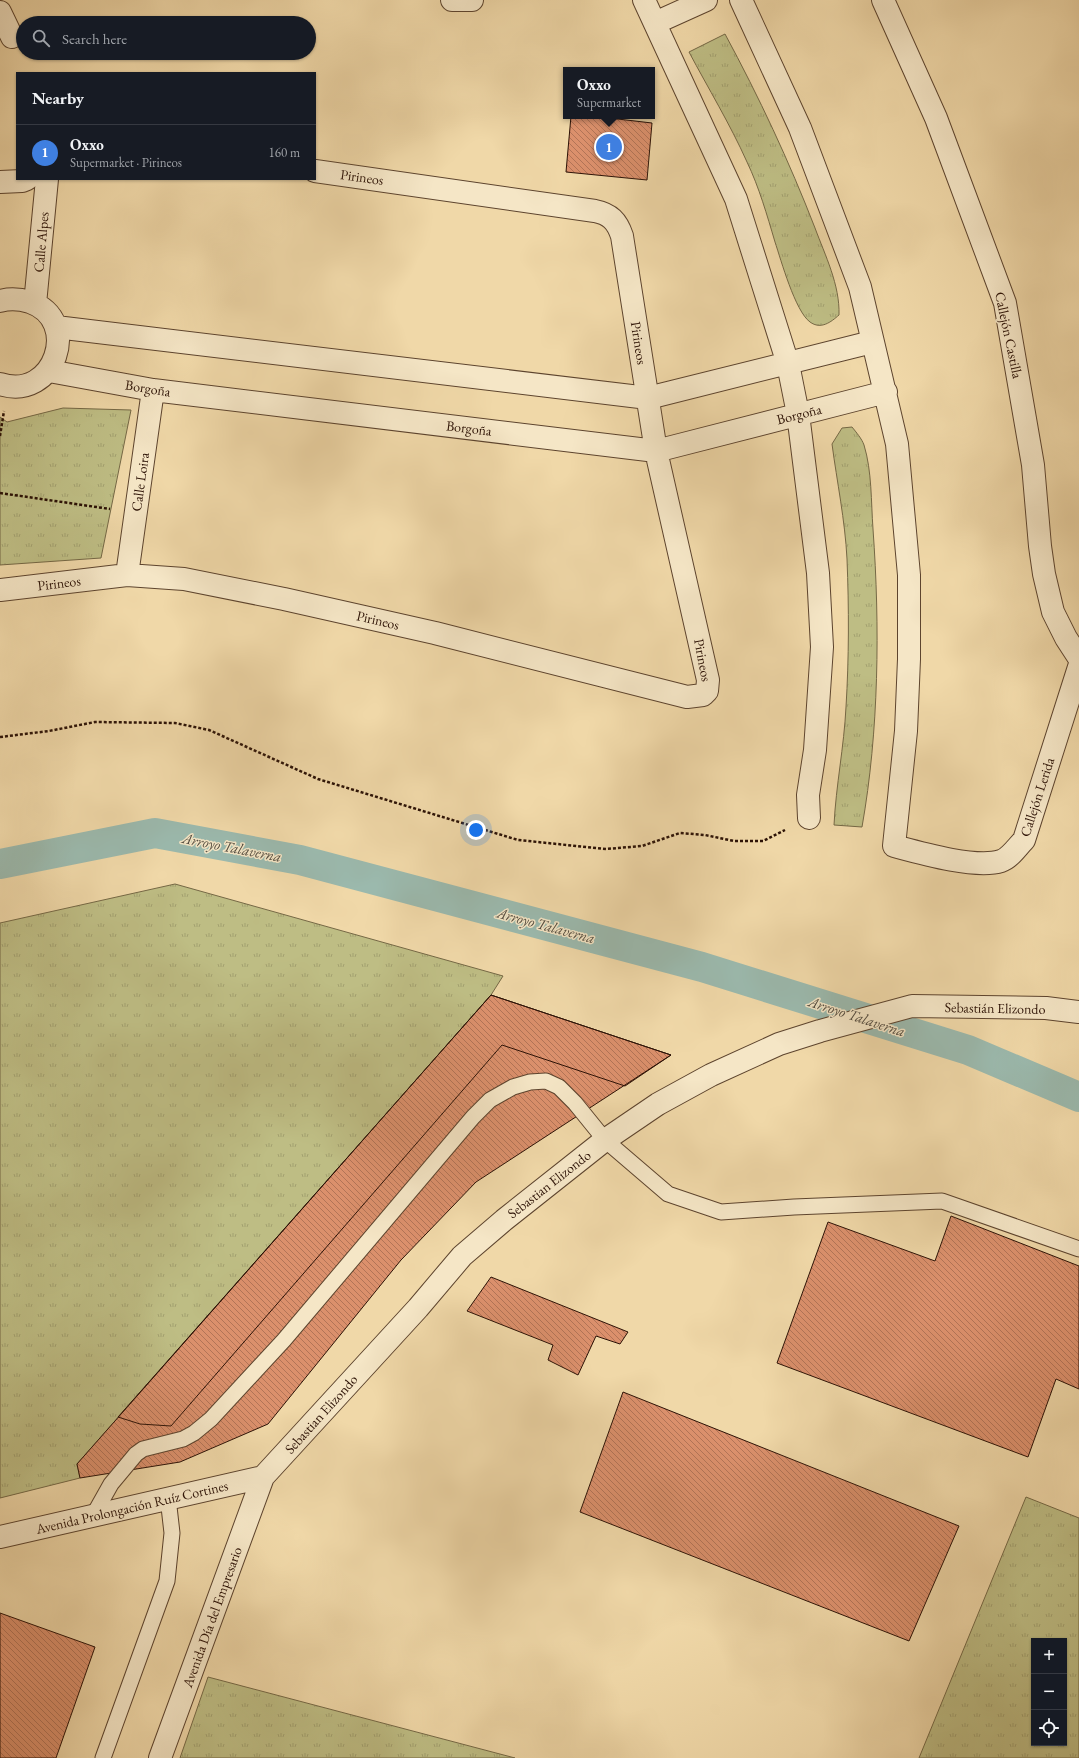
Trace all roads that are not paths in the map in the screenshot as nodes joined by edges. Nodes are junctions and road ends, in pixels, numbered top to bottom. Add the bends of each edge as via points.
1 (452, 0) edge
2 (472, 0) edge
3 (644, 0) edge
4 (706, 0) edge
5 (741, 0) edge
6 (883, 0) edge
7 (0, 12) edge
8 (655, 23) junction
9 (12, 37) dead end
10 (316, 171) edge
11 (24, 180) edge
12 (47, 180) edge
13 (0, 182) edge
14 (0, 301) edge
15 (36, 304) junction
16 (56, 327) junction
17 (872, 342) junction
18 (788, 364) junction
19 (49, 371) junction
20 (0, 384) edge
21 (153, 390) junction
22 (886, 392) junction
23 (648, 398) junction
24 (798, 414) junction
25 (656, 451) junction
26 (127, 575) junction
27 (0, 590) edge
28 (1079, 658) edge
29 (1079, 667) edge
30 (809, 818) road end
31 (912, 1006) joint
32 (1079, 1012) edge
33 (605, 1140) junction
34 (1079, 1250) edge
35 (263, 1477) junction
36 (168, 1498) junction
37 (93, 1516) junction
38 (0, 1537) edge
39 (103, 1758) edge
40 (160, 1758) edge

1 - 2 street
3 - 8 street
4 - 8 street
5 - 17 street via 802,135 860,287
6 - 28 street, Callejón Castilla via 936,118 1005,303 1033,465 1046,587 1053,612
7 - 9 street
8 - 18 street via 736,199
10 - 23 street, Pirineos via 574,207 610,216 617,222 622,236
11 - 13 street
12 - 15 street, Calle Alpes
14 - 15 street via 21,299
15 - 16 street via 48,314
16 - 19 street via 59,342 56,357
16 - 23 street
17 - 18 street
17 - 22 street
18 - 23 street
18 - 24 street
19 - 20 street via 37,381 23,387
19 - 21 street, Borgoña
21 - 25 street, Borgoña
21 - 26 street, Calle Loira
22 - 24 street, Borgoña
22 - 29 street, Callejón Lerida via 897,444 909,575 906,731 894,846 946,859 981,863 1001,861 1012,853 1024,840
23 - 25 street, Pirineos
24 - 25 street, Borgoña
24 - 30 street via 818,573 822,647 815,750 808,795
25 - 26 street, Pirineos via 708,680 708,691 695,697 284,599 184,580
26 - 27 street, Pirineos
31 - 32 street, Sebastián Elizondo via 1046,1008
31 - 33 street, Sebastian Elizondo via 779,1044 711,1075 658,1104
33 - 34 lane via 668,1194 722,1212 794,1206 942,1201
33 - 35 street, Sebastian Elizondo via 462,1256
33 - 37 lane via 575,1103 559,1087 546,1081 513,1087 490,1100 284,1340 211,1419 183,1439 143,1448 111,1484
35 - 36 street, Avenida Prolongación Ruíz Cortines
35 - 40 street, Avenida Día del Empresario
36 - 37 street, Avenida Prolongación Ruíz Cortines
36 - 39 lane via 172,1533 167,1581
37 - 38 street, Avenida Prolongación Ruíz Cortines

